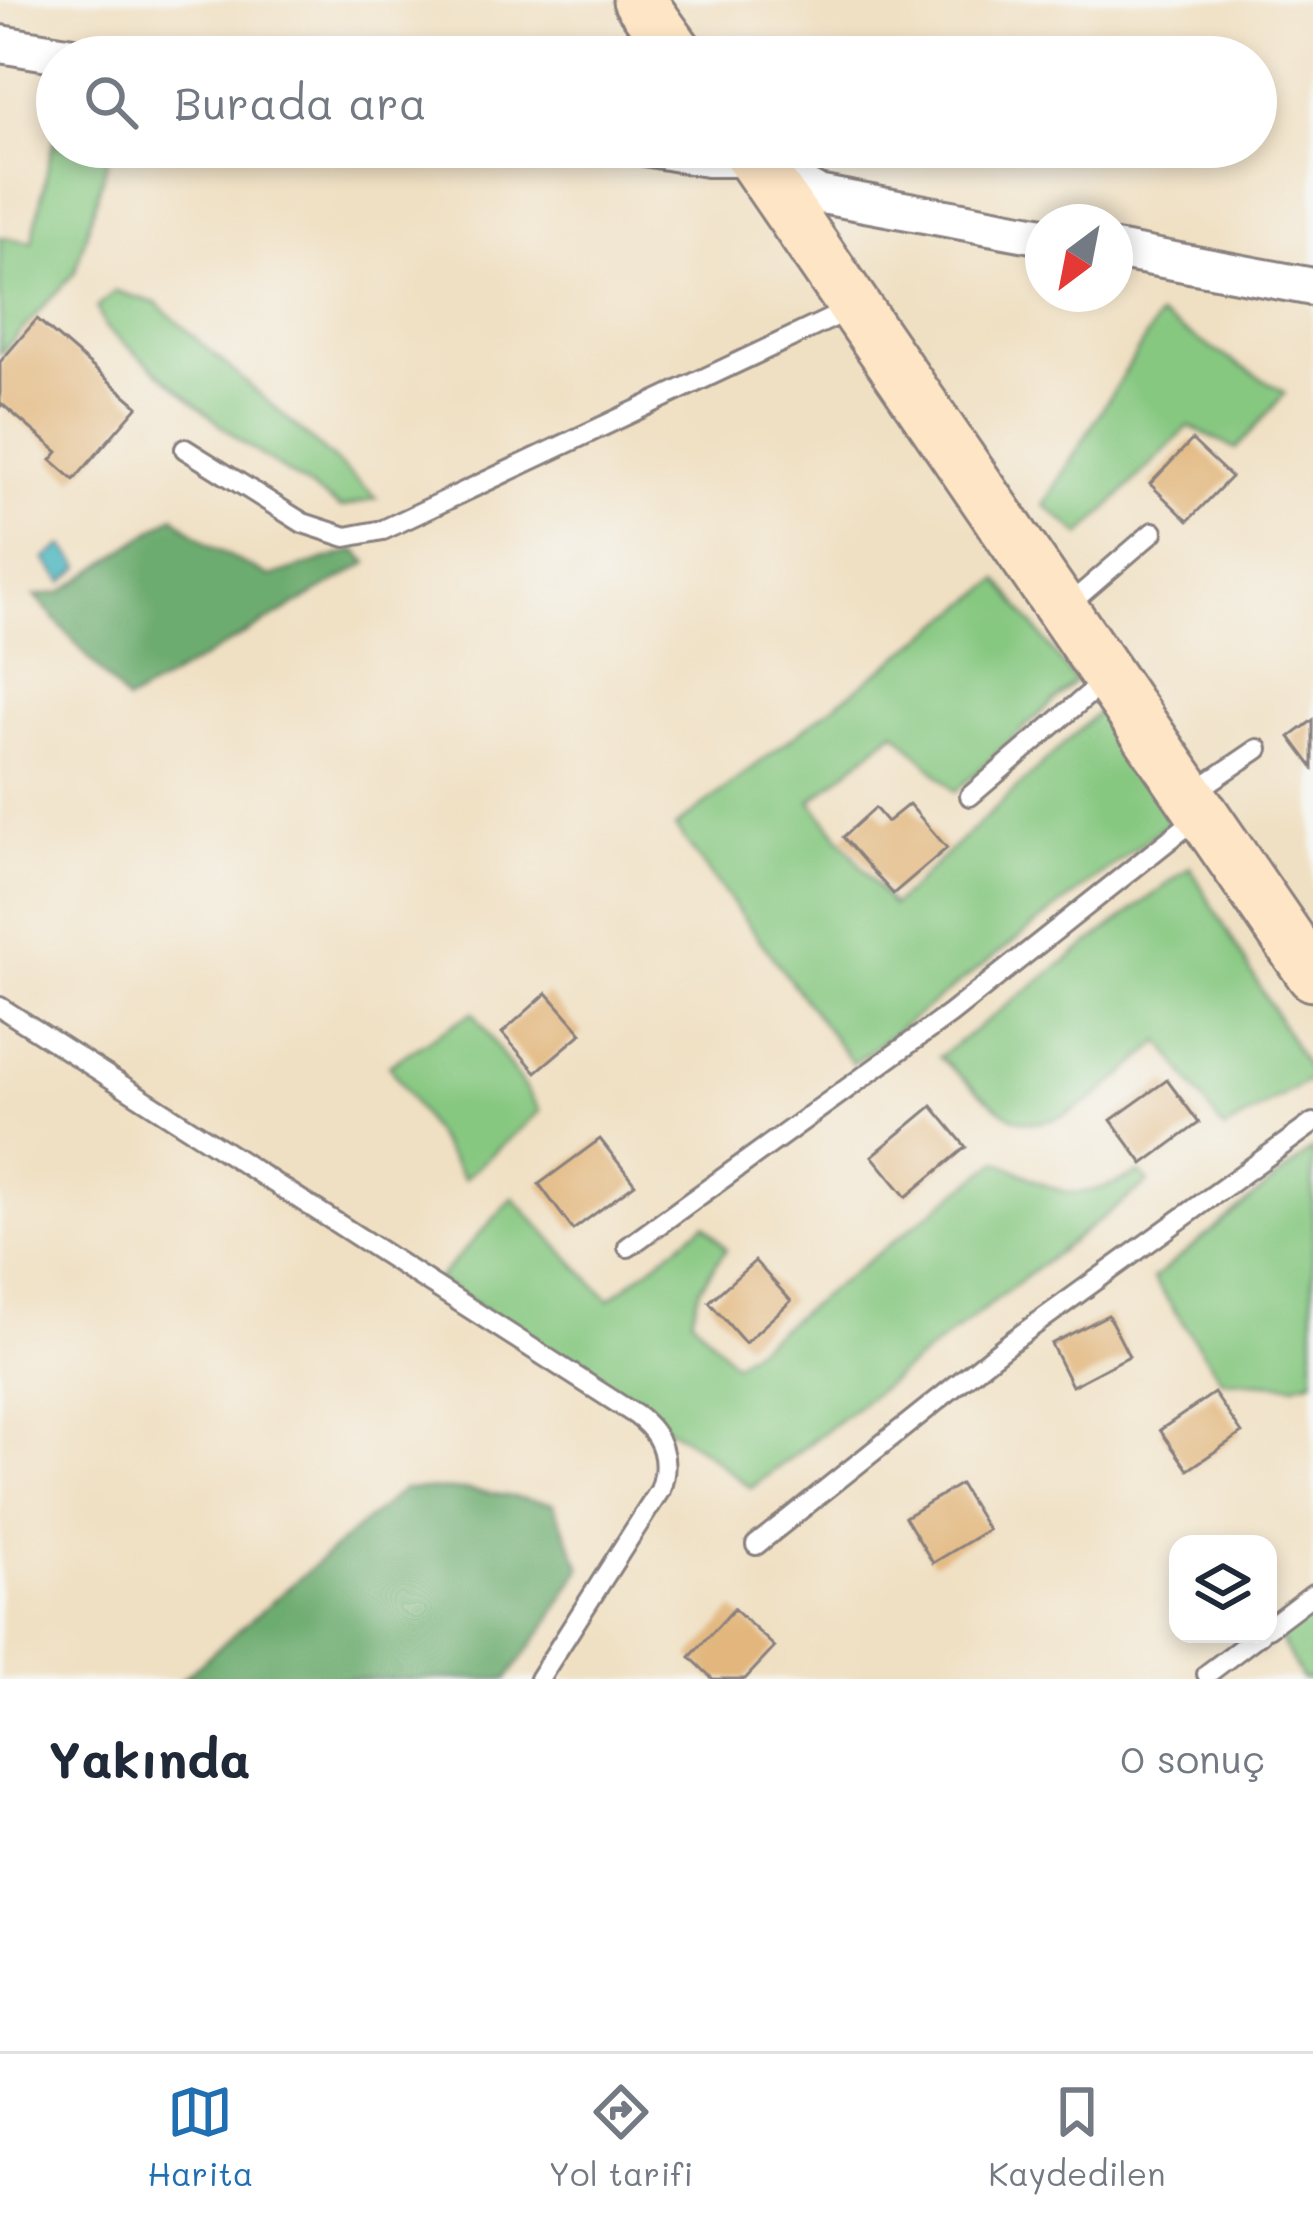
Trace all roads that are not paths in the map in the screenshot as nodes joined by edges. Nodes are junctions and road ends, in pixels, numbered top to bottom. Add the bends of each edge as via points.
1 (638, 0) edge
2 (665, 36) edge
3 (0, 44) edge
4 (36, 50) edge
5 (759, 168) edge
6 (774, 168) edge
7 (1025, 233) edge
8 (1133, 253) edge
9 (1313, 286) edge
10 (853, 308) junction
11 (184, 449) dead end
12 (1153, 532) dead end
13 (1062, 611) junction
14 (1108, 677) junction
15 (1258, 749) dead end
16 (970, 796) dead end
17 (1196, 805) junction
18 (1313, 975) edge
19 (0, 1006) edge
20 (1313, 1123) edge
21 (628, 1246) dead end
22 (757, 1545) dead end
23 (1313, 1594) edge
24 (1277, 1621) edge
25 (1248, 1643) edge
26 (1207, 1674) dead end
27 (539, 1679) edge

1 - 2 street
3 - 4 street
5 - 10 street
6 - 7 street via 817,194
8 - 9 street
10 - 11 lane via 364,534 346,537 303,523
10 - 13 street
12 - 13 lane
13 - 14 street
14 - 16 lane
14 - 17 street
15 - 17 lane
17 - 18 street
17 - 21 lane via 950,1014
19 - 27 lane via 655,1432 666,1467 660,1490
20 - 22 lane via 1004,1347
23 - 24 lane
25 - 26 lane

